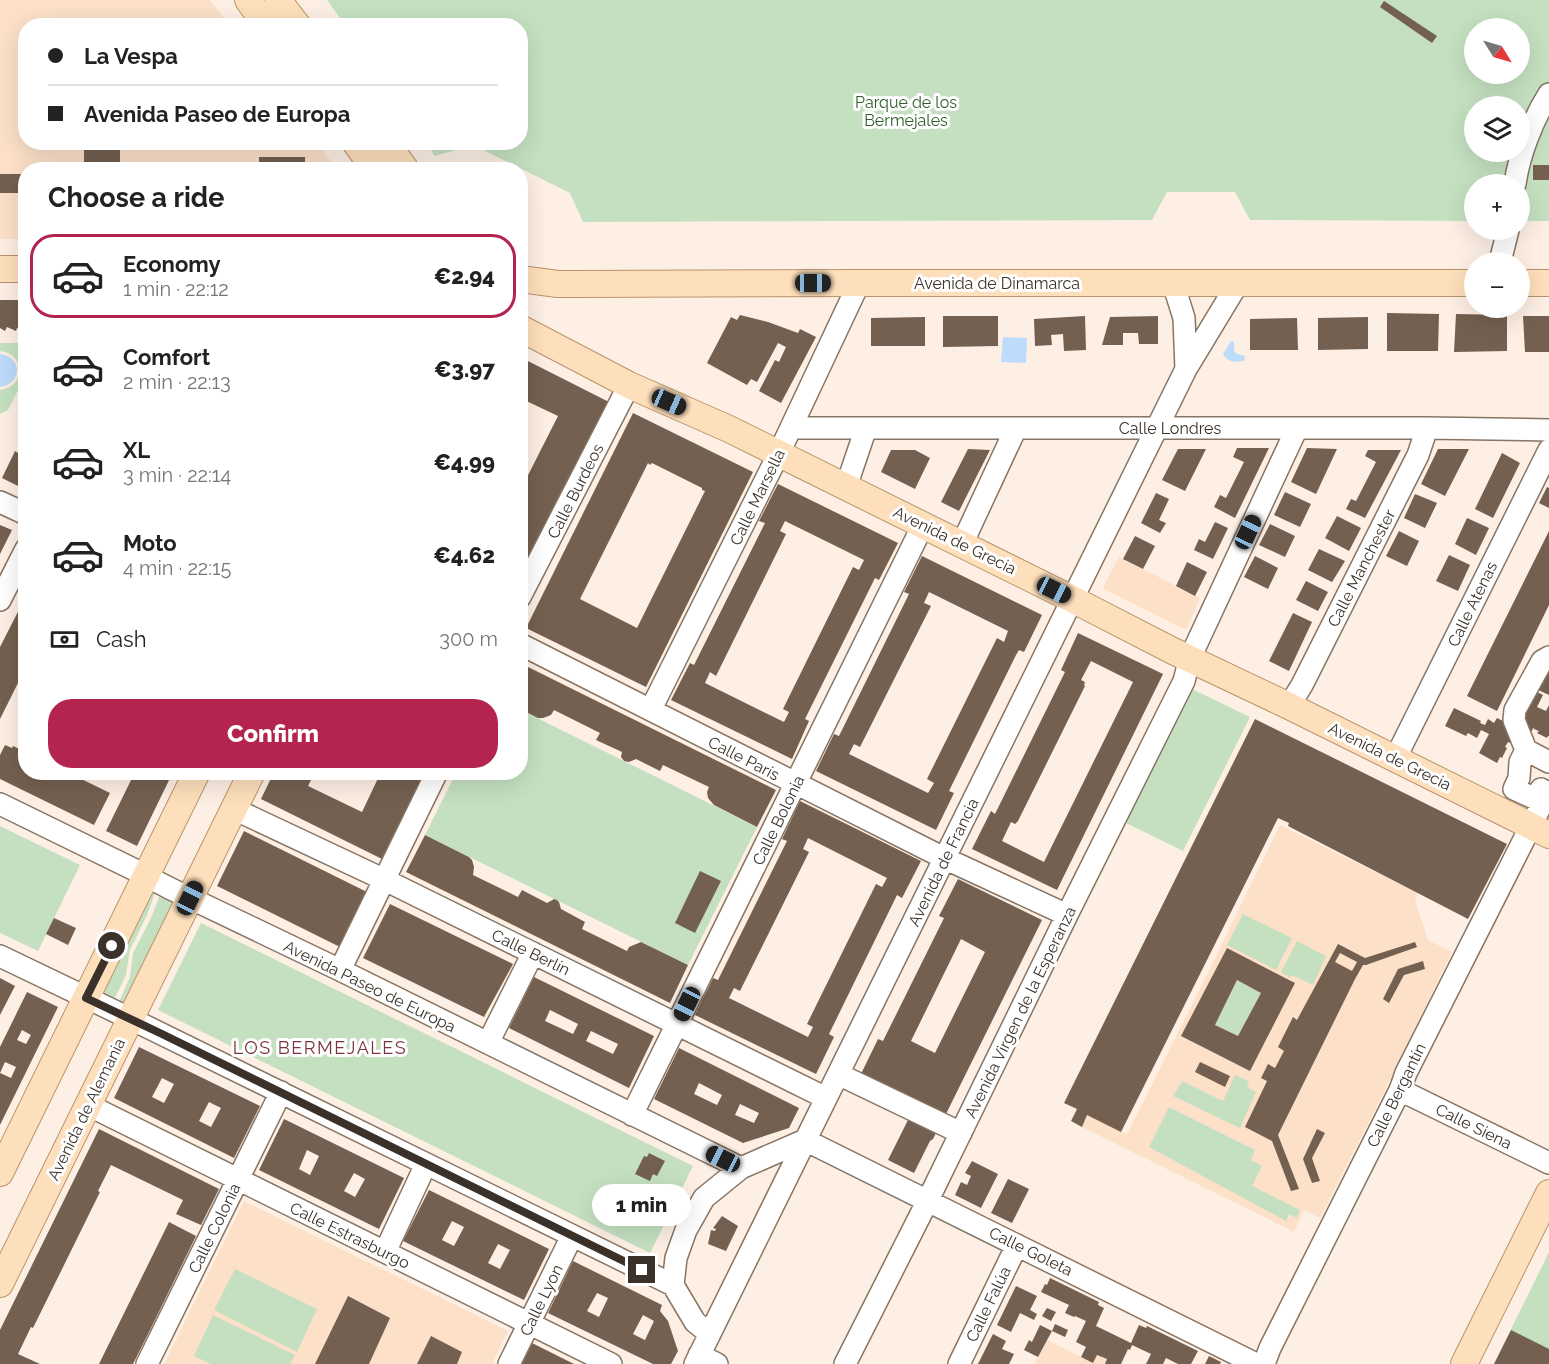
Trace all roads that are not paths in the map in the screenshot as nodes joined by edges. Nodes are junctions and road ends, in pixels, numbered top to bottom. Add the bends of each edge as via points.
1 (248, 0) edge
2 (278, 0) edge
3 (261, 18) edge
4 (292, 18) edge
5 (1549, 94) edge
6 (1516, 174) edge
7 (0, 269) edge
8 (18, 269) edge
9 (528, 280) edge
10 (859, 283) junction
11 (1173, 283) junction
12 (1238, 283) junction
13 (1464, 283) edge
14 (1530, 283) edge
15 (1549, 283) edge
16 (1184, 318) junction
17 (1211, 329) junction
18 (528, 332) edge
19 (1186, 369) junction
20 (629, 384) junction
21 (866, 428) junction
22 (1016, 428) junction
23 (1157, 428) junction
24 (1297, 428) junction
25 (1427, 428) junction
26 (791, 429) junction
27 (1549, 430) edge
28 (779, 453) junction
29 (1546, 462) edge
30 (846, 487) junction
31 (0, 502) edge
32 (18, 510) edge
33 (923, 525) junction
34 (962, 544) junction
35 (18, 565) edge
36 (528, 581) edge
37 (1072, 599) junction
38 (0, 600) edge
39 (528, 648) edge
40 (1549, 657) edge
41 (1190, 658) junction
42 (1289, 706) junction
43 (651, 710) junction
44 (1526, 750) junction
45 (1395, 759) junction
46 (1549, 762) edge
47 (193, 780) edge
48 (248, 780) edge
49 (433, 780) edge
50 (796, 784) junction
51 (1549, 793) edge
52 (0, 804) edge
53 (234, 809) junction
54 (1540, 830) edge
55 (944, 858) junction
56 (147, 876) junction
57 (385, 880) junction
58 (190, 898) junction
59 (1067, 915) junction
60 (532, 953) junction
61 (0, 956) edge
62 (340, 970) junction
63 (86, 998) junction
64 (131, 1019) junction
65 (677, 1024) junction
66 (488, 1043) junction
67 (838, 1074) junction
68 (1400, 1090) junction
69 (281, 1092) junction
70 (826, 1098) junction
71 (88, 1105) junction
72 (632, 1115) junction
73 (961, 1133) junction
74 (805, 1140) junction
75 (1549, 1162) edge
76 (426, 1164) junction
77 (741, 1168) junction
78 (0, 1173) edge
79 (238, 1179) junction
80 (1549, 1193) edge
81 (927, 1202) junction
82 (572, 1236) junction
83 (1017, 1245) junction
84 (385, 1252) junction
85 (0, 1284) edge
86 (674, 1285) junction
87 (529, 1323) junction
88 (710, 1334) junction
89 (704, 1361) edge
90 (147, 1364) edge
91 (509, 1364) edge
92 (611, 1364) edge
93 (845, 1364) edge
94 (959, 1364) edge
95 (1256, 1364) edge
96 (1264, 1364) edge
97 (1464, 1364) edge

1 - 3 main road
2 - 4 main road
5 - 6 street
7 - 8 main road
9 - 10 main road, Avenida de Dinamarca via 567,284
10 - 11 main road, Avenida de Dinamarca
10 - 26 street, Calle Marsella
11 - 12 main road, Avenida de Dinamarca
11 - 16 street
12 - 13 main road, Avenida de Dinamarca
12 - 17 street, Avenida de Francia
14 - 15 main road
16 - 17 street via 1191,330
16 - 19 street
17 - 19 street, Avenida de Francia
18 - 20 main road, Avenida de Grecia
19 - 23 street, Avenida de Francia
20 - 28 main road, Avenida de Grecia
20 - 36 street, Calle Burdeos
21 - 22 street, Calle Londres
21 - 26 street, Calle Londres
21 - 30 street
22 - 23 street, Calle Londres
22 - 34 street
23 - 24 street, Calle Londres
23 - 37 street, Avenida de Francia
24 - 25 street, Calle Londres
24 - 41 street, Avenida Virgen de la Esperanza
25 - 27 street, Calle Londres
25 - 42 street, Calle Manchester via 1418,456
26 - 28 street, Calle Marsella
28 - 30 main road, Avenida de Grecia
28 - 43 street, Calle Marsella
29 - 45 street, Calle Atenas
30 - 33 main road, Avenida de Grecia
31 - 32 street
33 - 34 main road, Avenida de Grecia
33 - 50 street, Calle Bolonia
34 - 37 main road, Avenida de Grecia
35 - 38 street
37 - 41 main road, Avenida de Grecia
37 - 55 street, Avenida de Francia
39 - 43 street, Calle París
40 - 44 street via 1542,661 1515,710 1514,720
41 - 42 main road, Avenida de Grecia
41 - 59 street, Avenida Virgen de la Esperanza via 1184,681
42 - 45 main road, Avenida de Grecia
43 - 50 street, Calle París
44 - 46 street
44 - 51 street via 1514,789 1536,799 1541,789
45 - 54 main road, Avenida de Grecia
47 - 56 main road
48 - 53 main road, Avenida de Alemania
49 - 57 street
50 - 55 street, Calle París
50 - 65 street, Calle Bolonia
51 - 54 street, Calle Bergantín
52 - 56 street, Avenida Paseo de Europa
53 - 57 street, Calle Berlín
53 - 58 main road, Avenida de Alemania
54 - 68 street, Calle Bergantín via 1411,1063
55 - 59 street, Calle París
55 - 67 street, Avenida de Francia
56 - 58 street, Avenida Paseo de Europa
56 - 63 main road
57 - 60 street, Calle Berlín
57 - 62 street
58 - 62 street, Avenida Paseo de Europa
58 - 64 main road, Avenida de Alemania
59 - 73 street, Avenida Virgen de la Esperanza
60 - 65 street, Calle Berlín
60 - 66 street
61 - 63 street
62 - 66 street, Avenida Paseo de Europa
63 - 64 street
63 - 78 main road
64 - 69 street
64 - 71 main road, Avenida de Alemania
65 - 70 street, Calle Berlín
65 - 72 street, Calle Bolonia
66 - 72 street, Avenida Paseo de Europa
67 - 70 street, Avenida de Francia
67 - 73 street
68 - 75 street, Calle Siena
68 - 96 street, Calle Bergantín
69 - 76 street
69 - 79 street, Calle Colonia
70 - 74 street, Avenida de Francia
71 - 79 street, Calle Estrasburgo
71 - 85 main road, Avenida de Alemania
72 - 77 street, Avenida Paseo de Europa
73 - 81 street, Avenida Virgen de la Esperanza
74 - 77 street
74 - 81 street, Calle Goleta
74 - 88 street, Avenida de Francia
76 - 82 street
76 - 84 street
77 - 86 street via 704,1198 676,1258
79 - 84 street, Calle Estrasburgo
79 - 90 street, Calle Colonia
80 - 97 main road
81 - 83 street, Calle Goleta
81 - 93 street, Avenida Virgen de la Esperanza
82 - 86 street
82 - 87 street, Calle Lyon
83 - 94 street, Calle Falúa
83 - 95 street, Calle Goleta
84 - 87 street, Calle Estrasburgo
86 - 88 street via 695,1322
87 - 91 street, Calle Lyon
87 - 92 street, Calle Estrasburgo
88 - 89 street, Avenida de Francia

